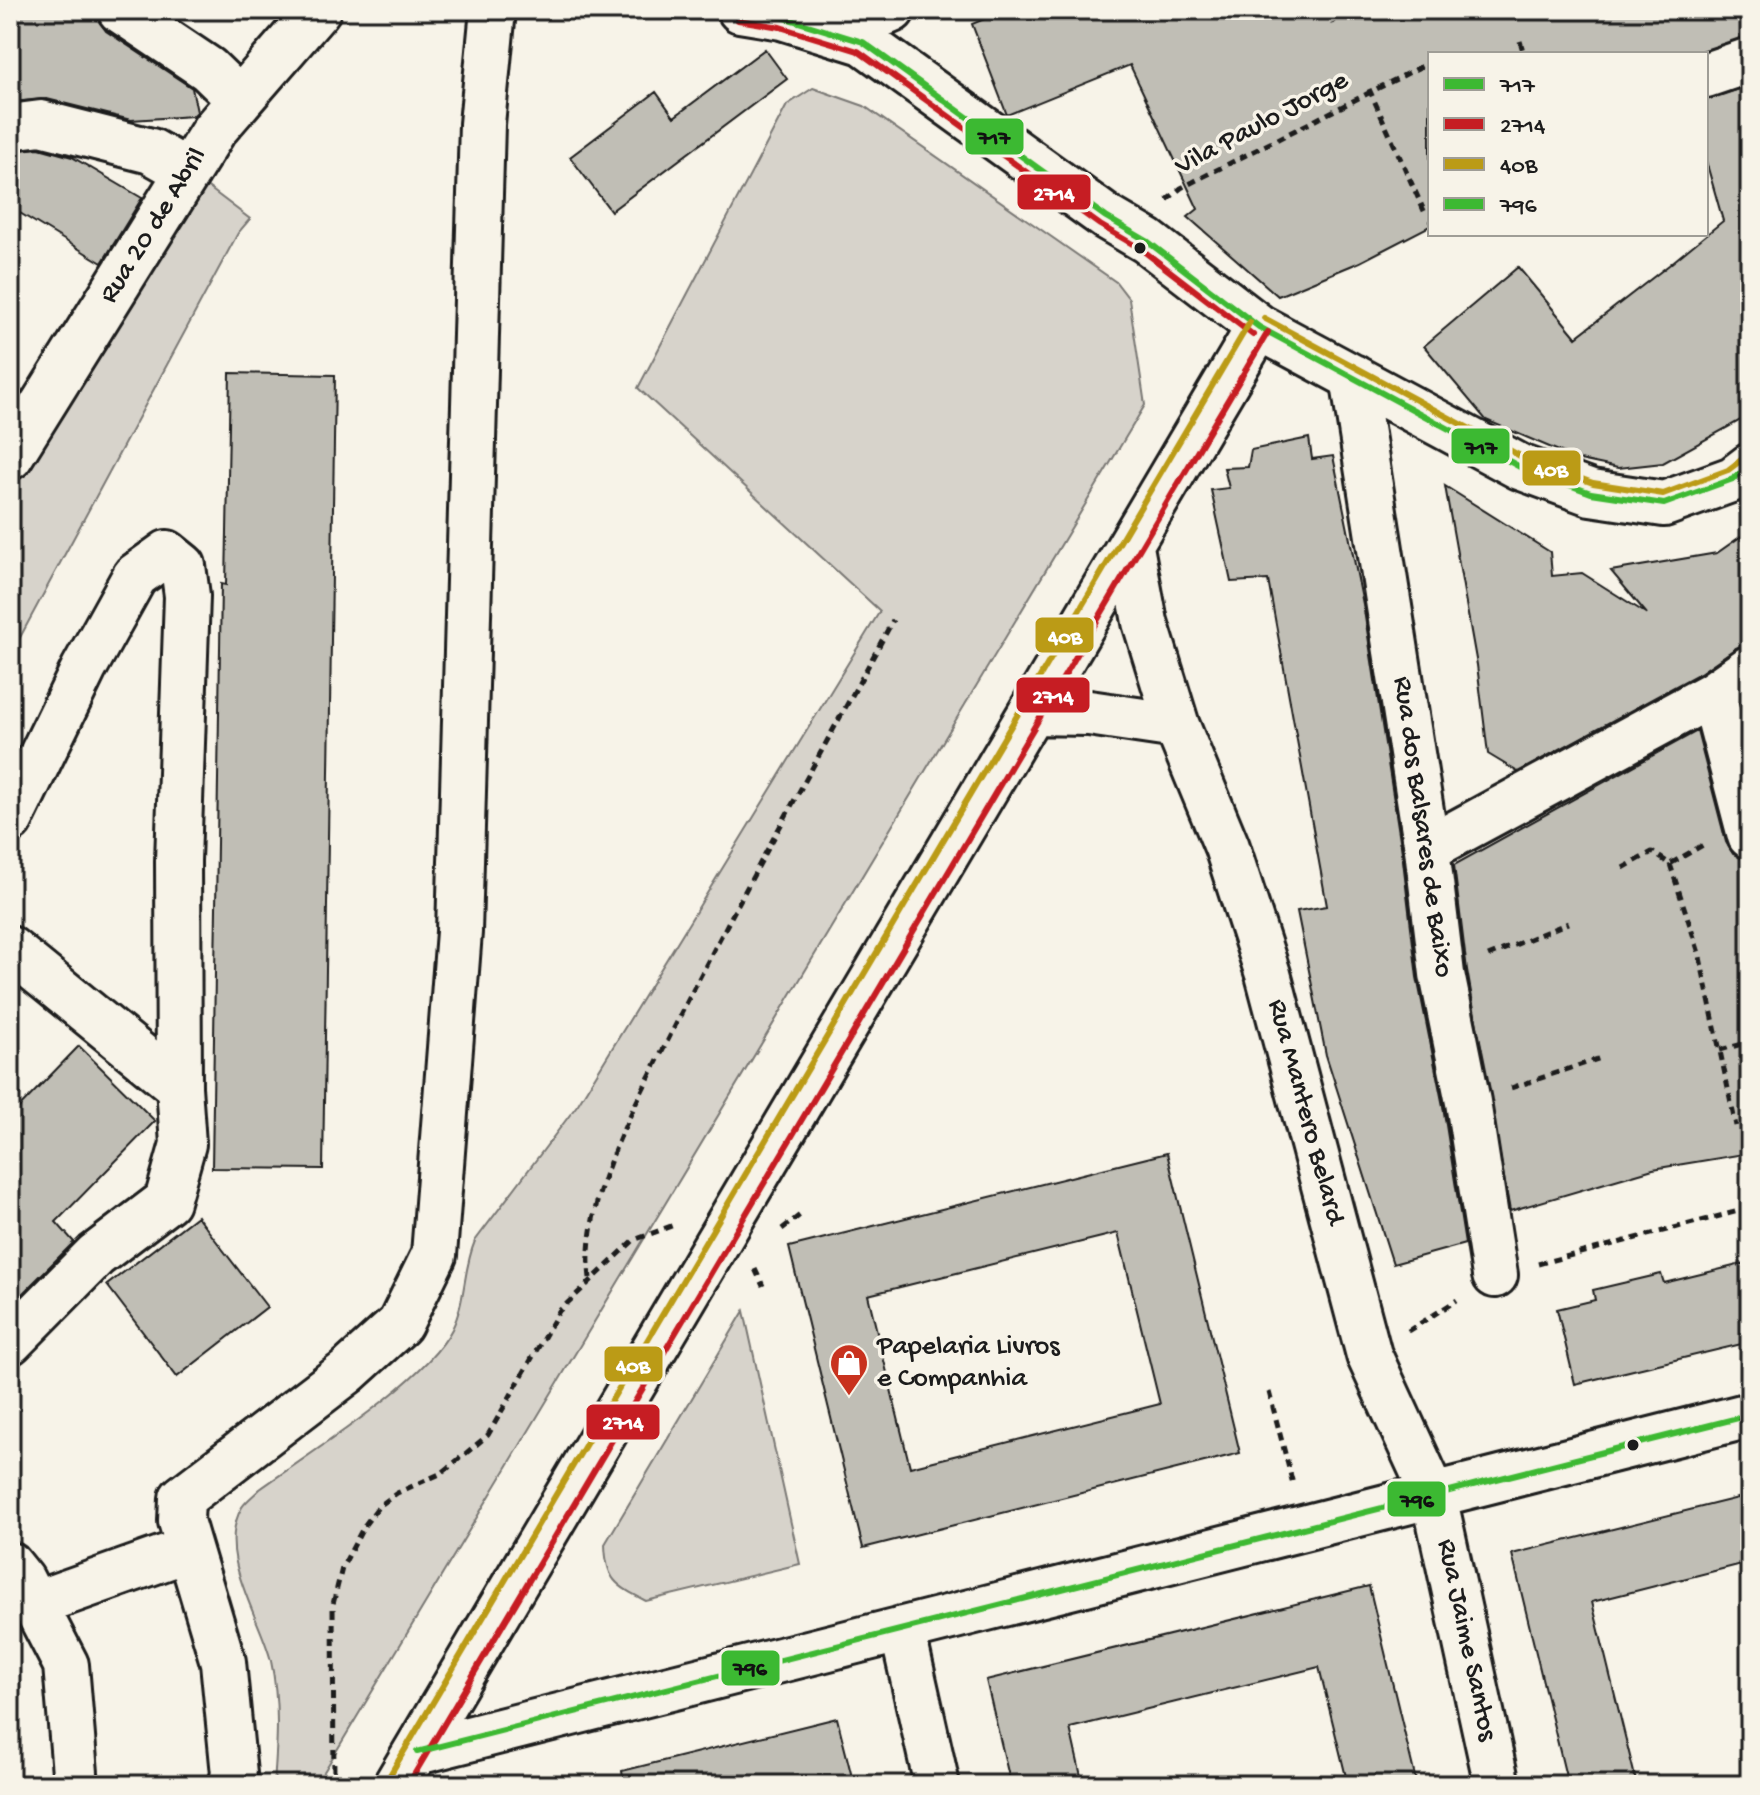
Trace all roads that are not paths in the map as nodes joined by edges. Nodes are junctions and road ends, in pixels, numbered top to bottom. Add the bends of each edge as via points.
1 (120, 10) edge
2 (318, 10) edge
3 (493, 10) edge
4 (740, 10) edge
5 (877, 19) edge
6 (1750, 60) edge
7 (1708, 74) edge
8 (240, 100) junction
9 (10, 127) edge
10 (188, 172) junction
11 (1259, 327) junction
12 (1353, 377) junction
13 (10, 457) edge
14 (1750, 466) edge
15 (1131, 547) junction
16 (1750, 668) edge
17 (1713, 694) junction
18 (1031, 712) junction
19 (1177, 726) junction
20 (10, 820) edge
21 (1748, 828) edge
22 (1427, 849) junction
23 (10, 949) edge
24 (179, 1087) junction
25 (1495, 1275) road end
26 (10, 1342) edge
27 (1750, 1415) edge
28 (1434, 1496) junction
29 (189, 1549) junction
30 (10, 1565) edge
31 (34, 1604) junction
32 (902, 1629) junction
33 (407, 1768) edge
34 (76, 1785) edge
35 (231, 1785) edge
36 (937, 1785) edge
37 (1497, 1785) edge

1 - 8 street via 208,69
2 - 8 street, Rua 20 de Abril
3 - 29 street via 482,124 459,932 434,1255 400,1324 347,1372 182,1498 181,1521
4 - 5 street via 782,17
5 - 11 street via 1130,232
6 - 7 street
8 - 10 street, Rua 20 de Abril
9 - 10 street via 54,126 151,151
10 - 13 street, Rua 20 de Abril
11 - 12 street
11 - 15 street
12 - 14 street via 1520,467 1591,493 1664,504 1733,479
12 - 22 street, Rua dos Balsares de Baixo
15 - 18 street
15 - 19 street, Rua Mantero Belard via 1145,622
16 - 17 street
17 - 21 street
17 - 22 street
18 - 19 street via 1089,713
18 - 33 street
19 - 28 street, Rua Mantero Belard via 1227,847 1268,974 1369,1355
20 - 24 street via 135,576 167,553 183,566 187,596 178,861
22 - 25 street, Rua dos Balsares de Baixo via 1442,974
23 - 24 street
24 - 26 street via 183,1144 167,1201 96,1255
27 - 28 street
28 - 32 street
28 - 37 street, Rua Jaime Santos
29 - 31 street
29 - 35 street via 223,1662
30 - 31 street
31 - 34 street via 66,1665
32 - 33 street
32 - 36 street

